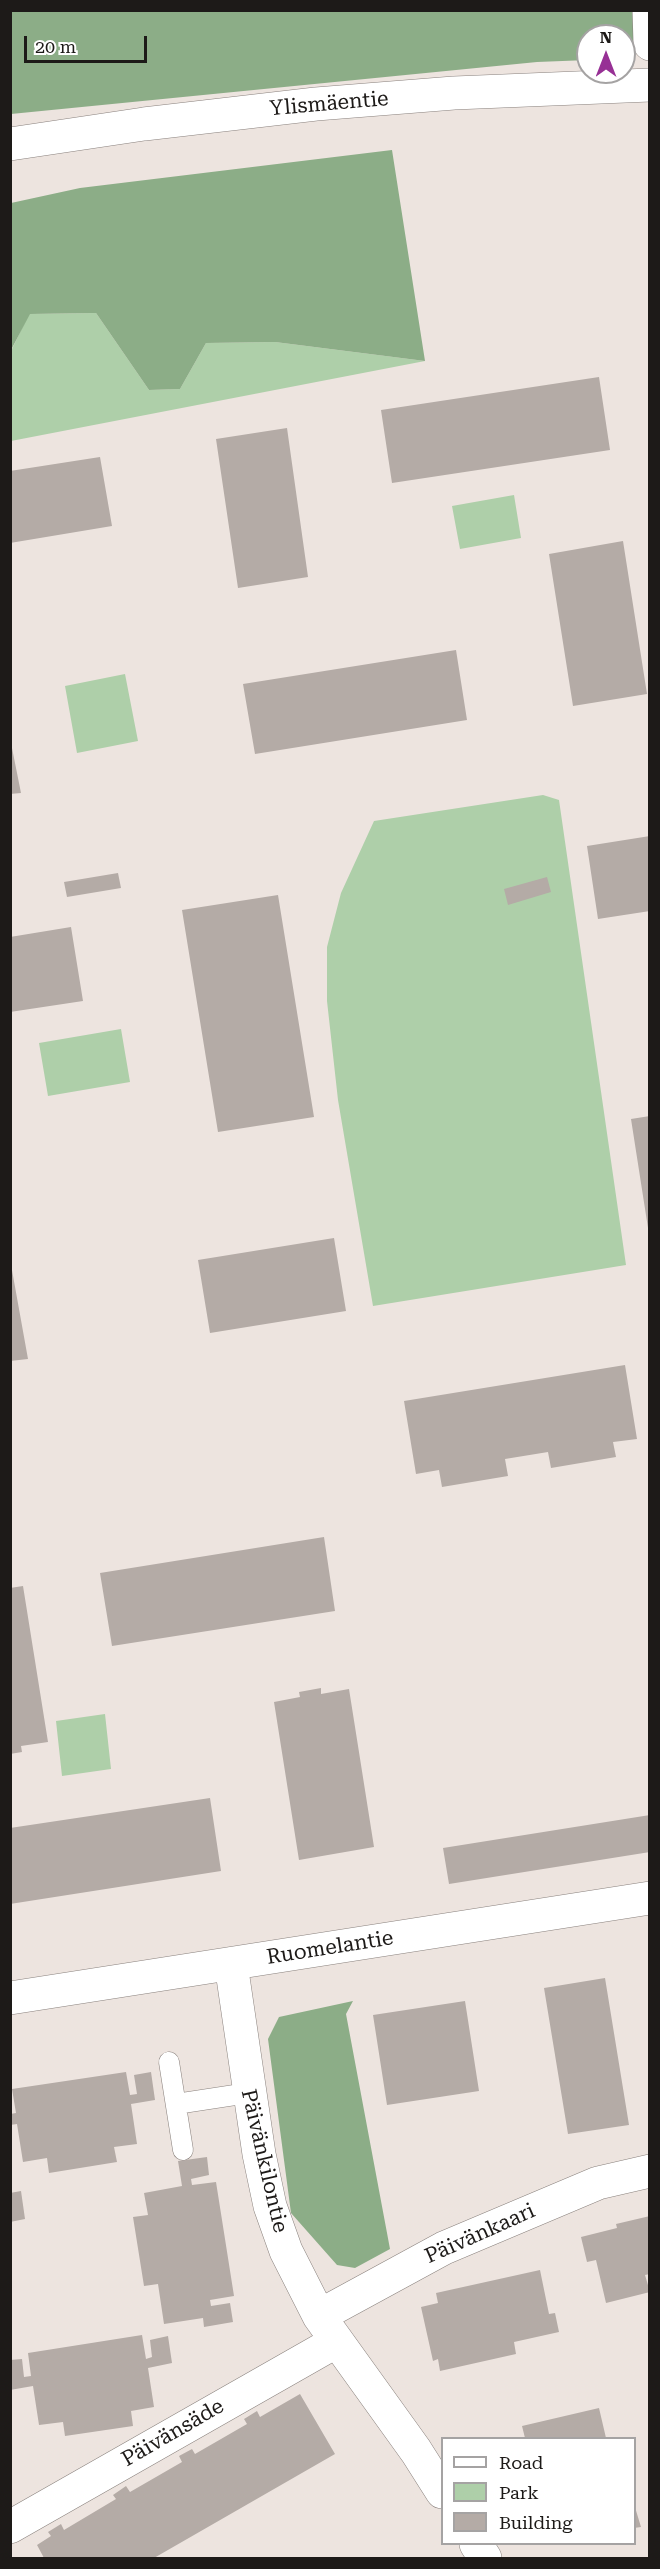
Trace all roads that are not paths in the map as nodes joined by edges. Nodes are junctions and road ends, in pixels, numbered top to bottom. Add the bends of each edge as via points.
1 (649, 10) edge
2 (650, 44) edge
3 (650, 85) edge
4 (10, 144) edge
5 (650, 1898) edge
6 (231, 1964) junction
7 (10, 1998) edge
8 (169, 2062) dead end
9 (248, 2093) junction
10 (176, 2104) junction
11 (183, 2150) dead end
12 (650, 2171) edge
13 (328, 2328) junction
14 (441, 2490) edge
15 (10, 2527) edge
16 (477, 2545) edge
17 (485, 2559) edge

1 - 2 street
3 - 4 street, Ylismäentie via 454,93 316,104
5 - 6 street, Ruomelantie
6 - 7 street, Ruomelantie
6 - 9 street, Päivänkilontie
8 - 10 lane
9 - 10 lane
9 - 13 street, Päivänkilontie via 270,2206 286,2251
10 - 11 lane
12 - 13 street, Päivänkaari via 598,2183 444,2248
13 - 14 street, Päivänkilontie
13 - 15 street, Päivänsäde
16 - 17 street

